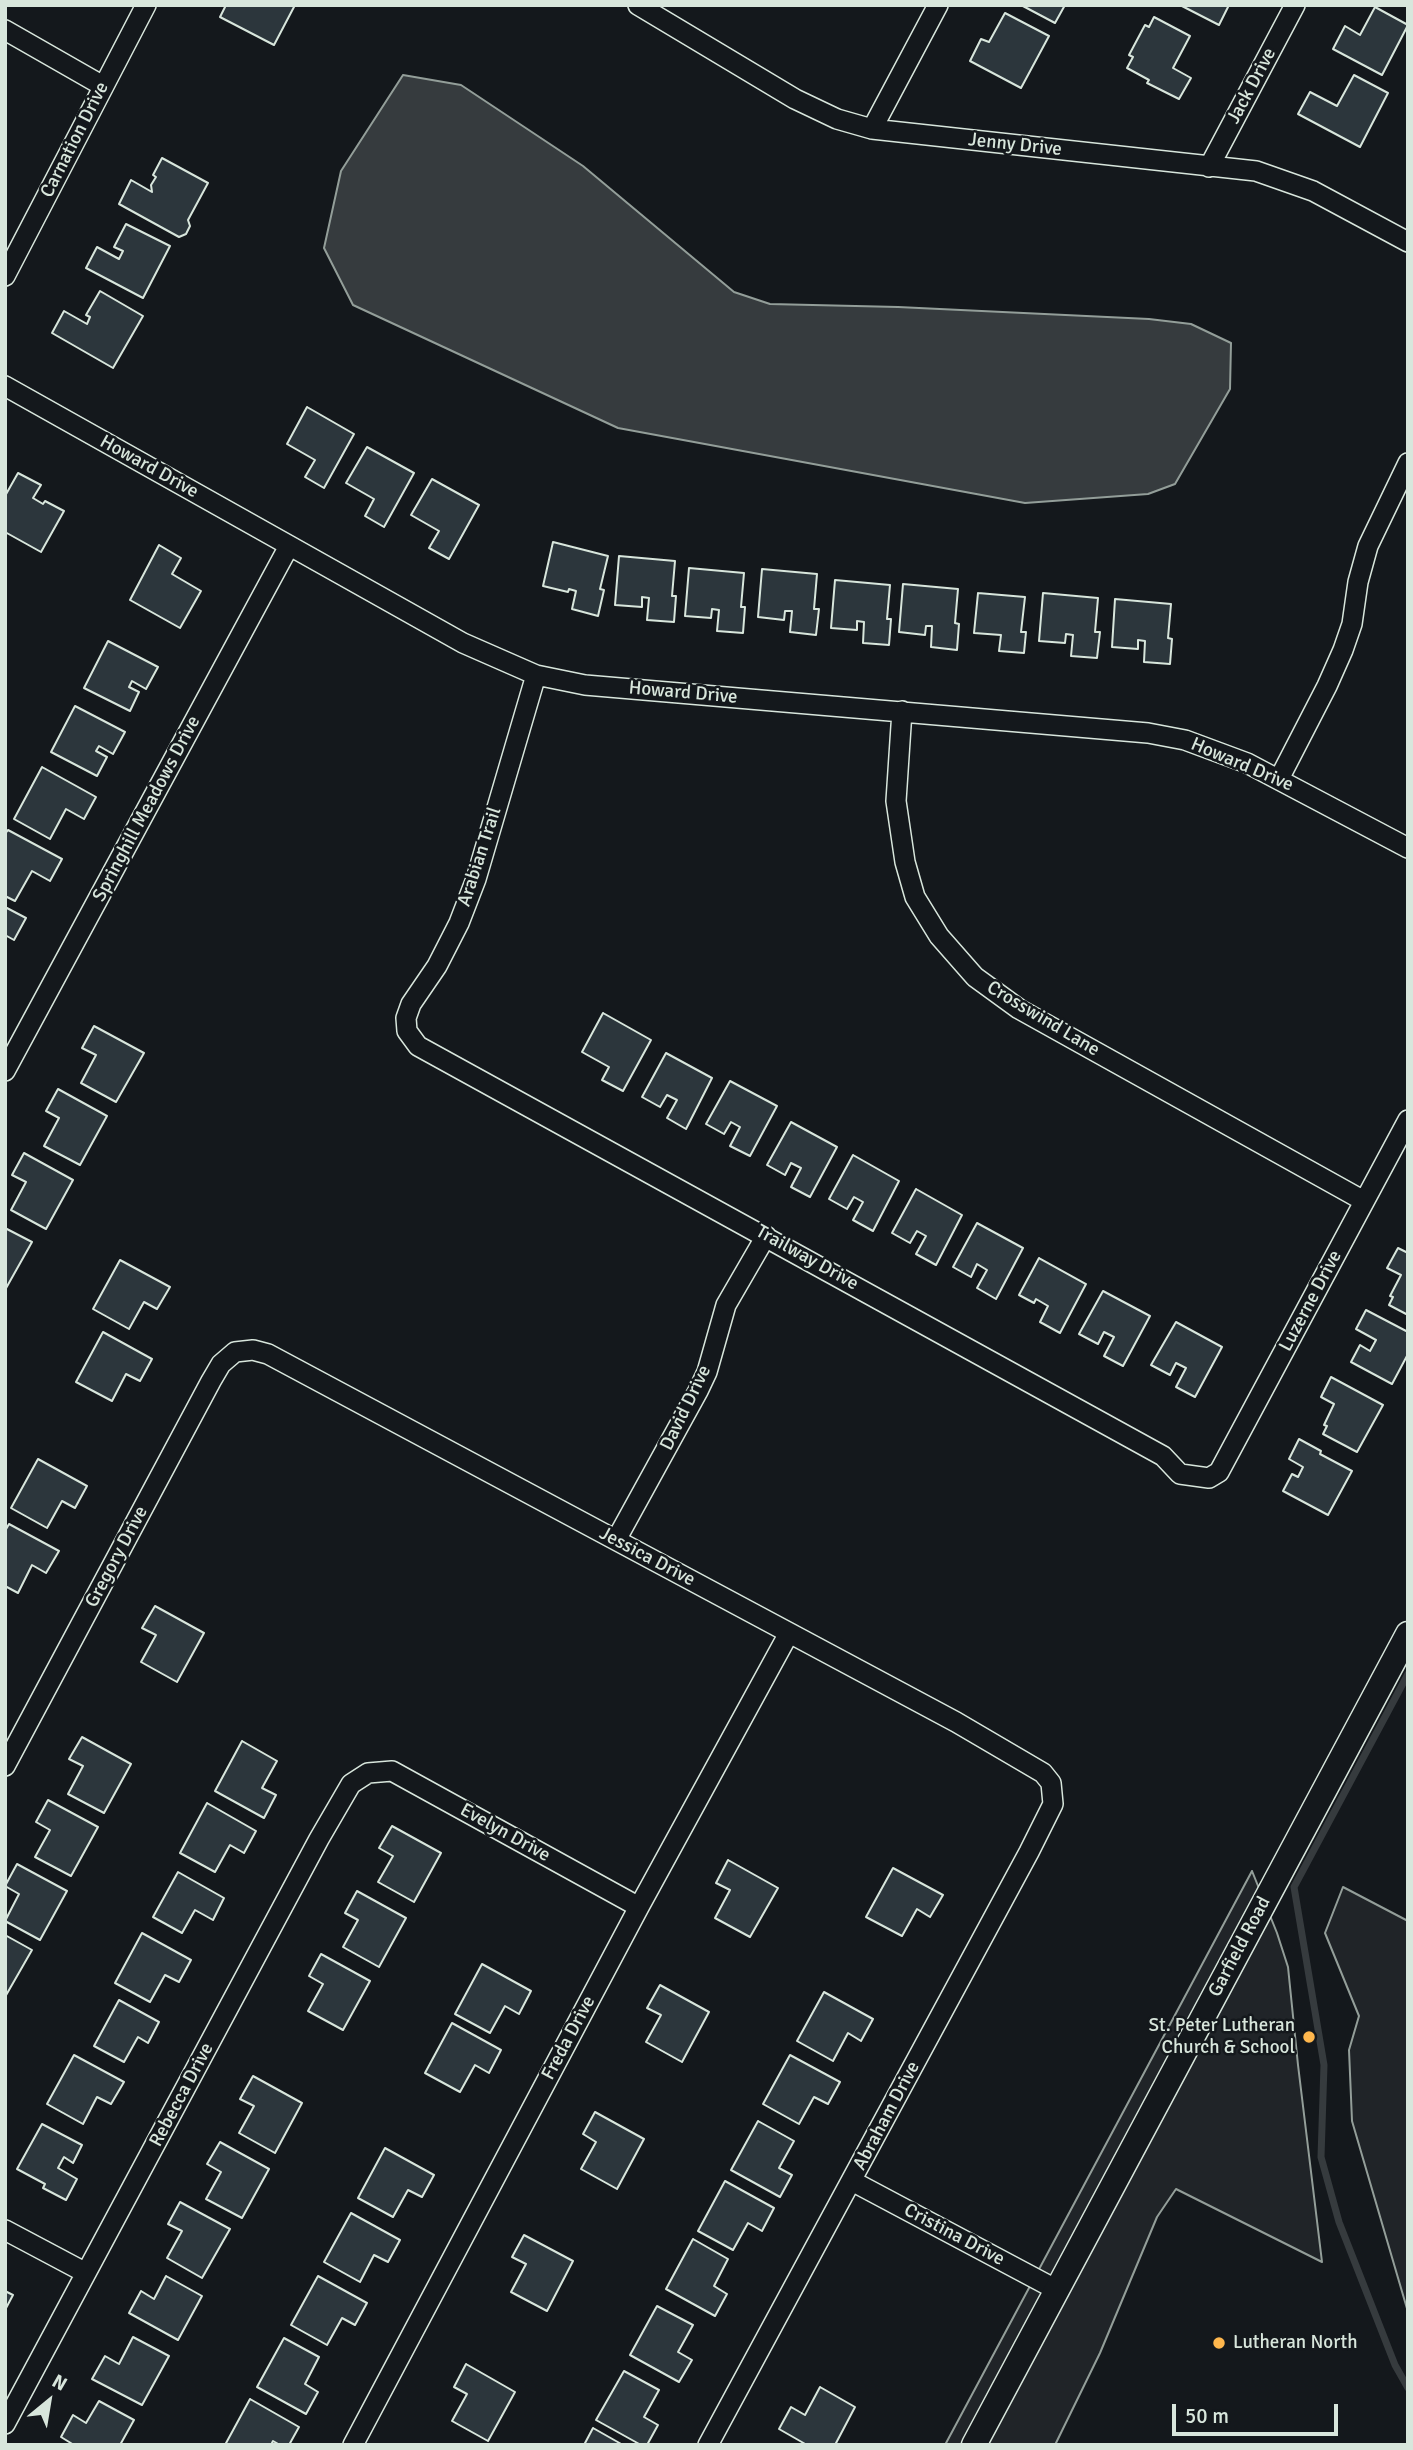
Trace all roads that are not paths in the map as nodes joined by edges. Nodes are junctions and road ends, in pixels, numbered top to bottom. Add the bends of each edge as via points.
1 (146, 5) edge
2 (638, 5) edge
3 (938, 5) edge
4 (1295, 5) edge
5 (5, 30) edge
6 (103, 86) junction
7 (872, 129) junction
8 (1209, 167) junction
9 (1408, 242) edge
10 (5, 276) edge
11 (5, 386) edge
12 (1408, 463) edge
13 (1403, 484) edge
14 (289, 546) junction
15 (536, 675) junction
16 (902, 711) junction
17 (1279, 779) junction
18 (1408, 848) edge
19 (407, 1031) joint
20 (5, 1071) edge
21 (1408, 1120) edge
22 (1364, 1202) junction
23 (766, 1236) junction
24 (235, 1352) joint
25 (1209, 1478) joint
26 (616, 1541) junction
27 (789, 1633) junction
28 (1408, 1634) edge
29 (5, 1766) edge
30 (368, 1773) joint
31 (1051, 1783) joint
32 (639, 1907) junction
33 (852, 2181) junction
34 (5, 2230) edge
35 (86, 2273) junction
36 (1057, 2290) junction
37 (5, 2424) edge
38 (353, 2445) edge
39 (708, 2445) edge
40 (974, 2445) edge

1 - 6 street, Carnation Drive
2 - 7 street, Jenny Drive via 795,99
3 - 7 street
4 - 8 street, Jack Drive
5 - 6 street
6 - 10 street, Carnation Drive
7 - 8 street, Jenny Drive
8 - 9 street, Jenny Drive via 1256,171 1313,191
11 - 14 street, Howard Drive
12 - 13 street
13 - 17 street via 1368,546 1343,650
14 - 15 street, Howard Drive via 463,643
14 - 20 street, Springhill Meadows Drive
15 - 16 street, Howard Drive via 585,685
15 - 19 street, Arabian Trail via 476,878 437,967 411,1004
16 - 17 street, Howard Drive via 1148,733 1216,750
16 - 22 street, Crosswind Lane via 896,801 905,862 915,897 933,927 975,977 1019,1010
17 - 18 street, Howard Drive
19 - 23 street, Trailway Drive via 418,1046
21 - 22 street, Luzerne Drive
22 - 25 street, Luzerne Drive via 1230,1455
23 - 25 street, Trailway Drive via 1163,1456 1180,1474
23 - 26 street, David Drive via 726,1305 698,1391
24 - 26 street, Jessica Drive via 268,1353
24 - 29 street, Gregory Drive via 211,1381
26 - 27 street, Jessica Drive
27 - 31 street, Jessica Drive via 1032,1765
27 - 32 street, Freda Drive
28 - 36 street, Garfield Road
30 - 32 street, Evelyn Drive via 392,1771
30 - 35 street, Rebecca Drive via 351,1784 319,1839
31 - 33 street, Abraham Drive via 1053,1804
32 - 38 street, Freda Drive
33 - 36 street, Cristina Drive
33 - 39 street, Abraham Drive
34 - 35 street
35 - 37 street, Rebecca Drive
36 - 40 street, Garfield Road

